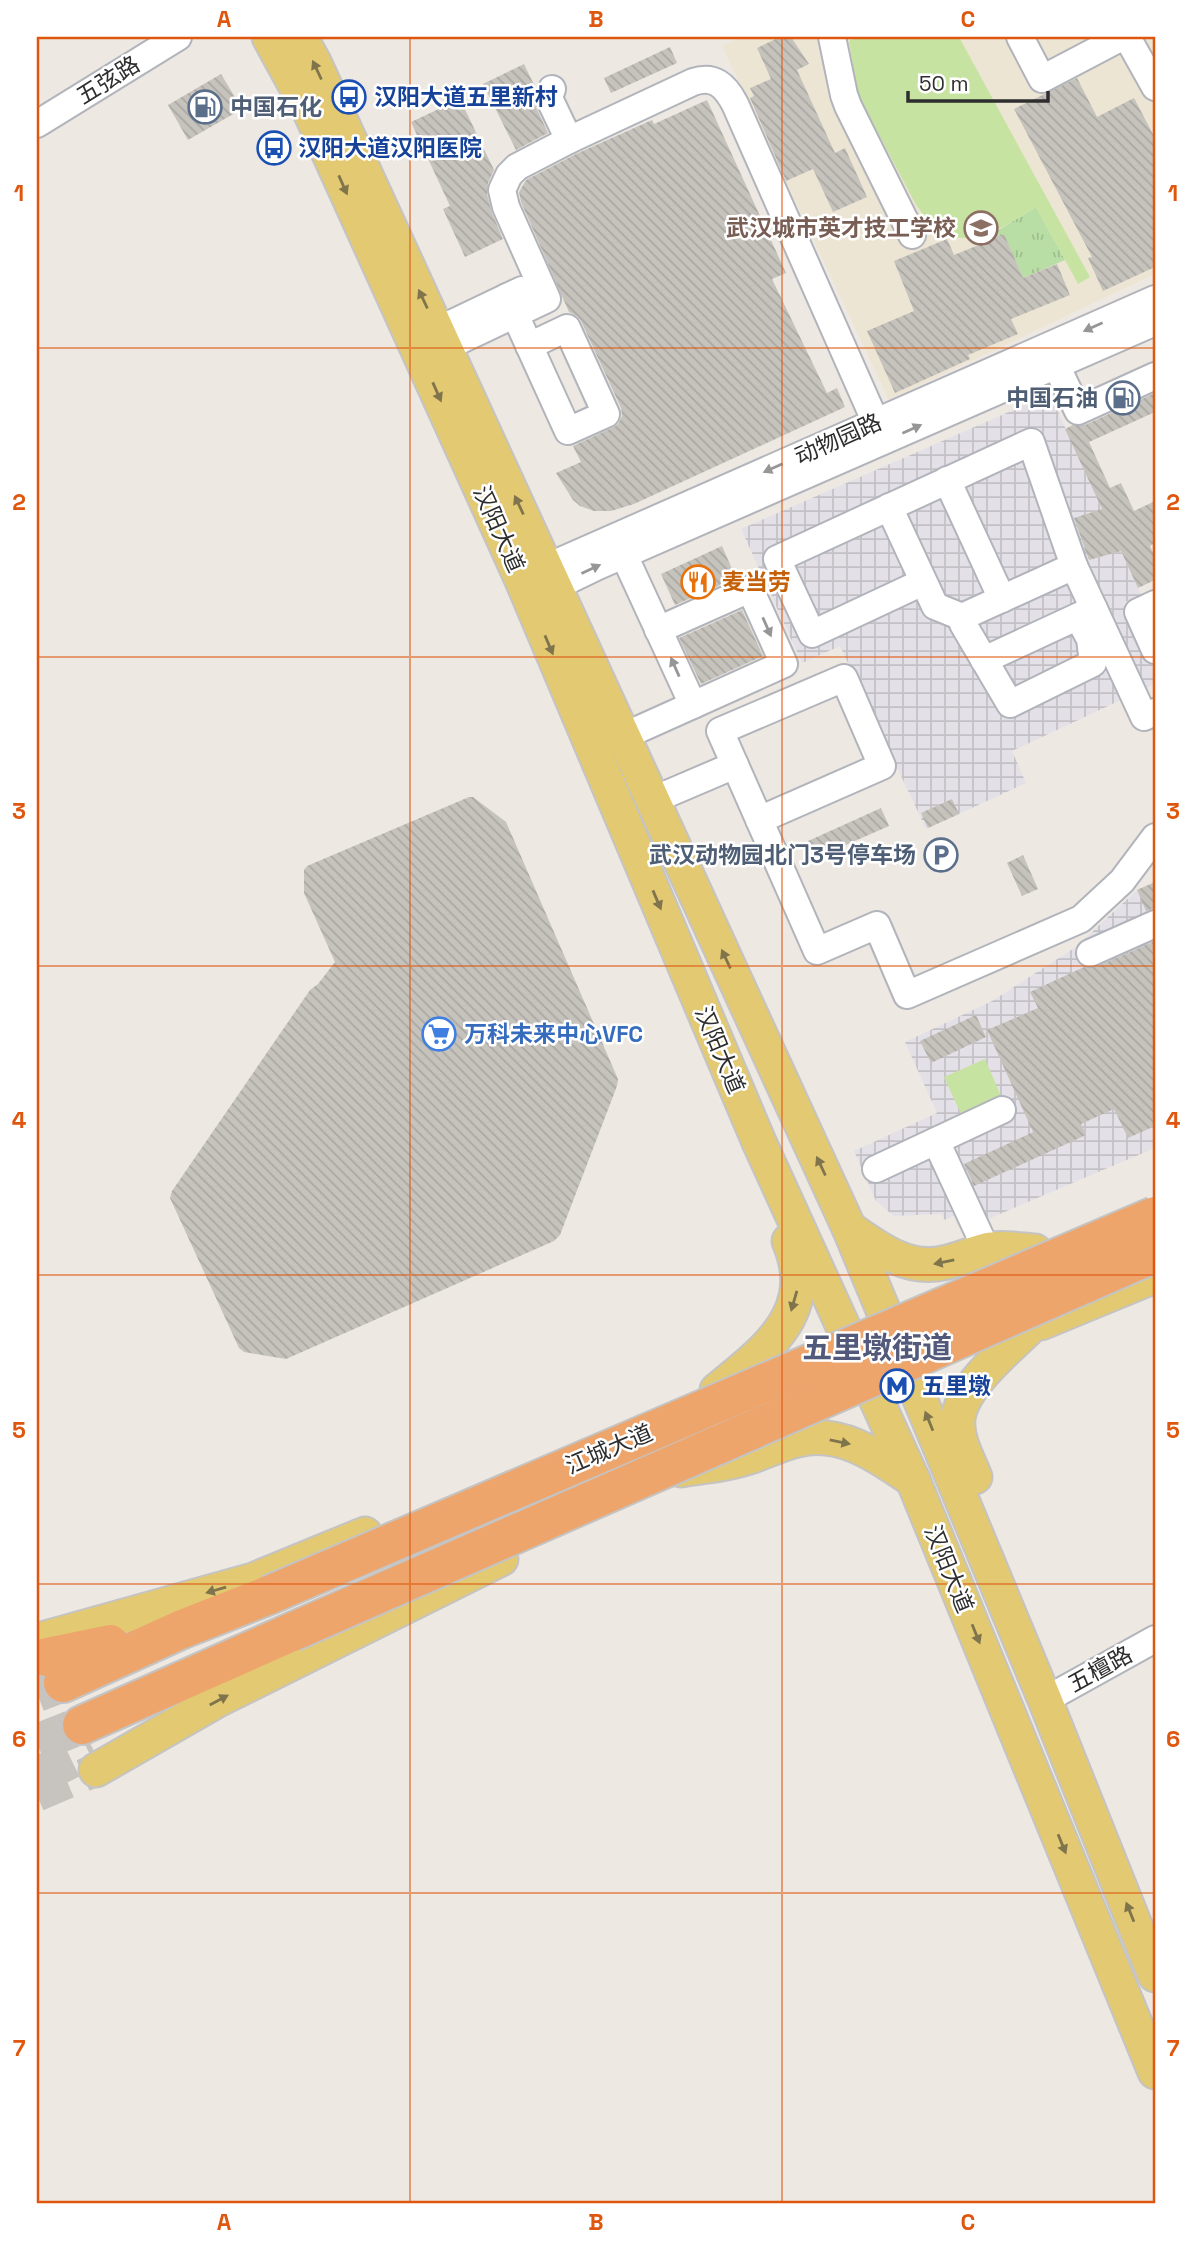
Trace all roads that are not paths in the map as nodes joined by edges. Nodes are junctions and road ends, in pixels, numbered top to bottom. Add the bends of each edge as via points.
1 (178, 37) edge
2 (269, 37) edge
3 (300, 37) edge
4 (832, 37) edge
5 (1020, 37) edge
6 (1124, 37) edge
7 (1155, 87) edge
8 (552, 89) dead end
9 (37, 124) edge
10 (569, 140) junction
11 (912, 235) dead end
12 (511, 306) junction
13 (1154, 321) edge
14 (442, 339) junction
15 (529, 345) dead end
16 (1056, 365) junction
17 (1155, 376) edge
18 (876, 423) junction
19 (947, 480) junction
20 (889, 507) junction
21 (624, 555) junction
22 (1074, 566) junction
23 (923, 582) junction
24 (539, 583) junction
25 (1002, 599) junction
26 (1155, 604) edge
27 (1086, 613) junction
28 (962, 617) junction
29 (659, 630) junction
30 (1155, 650) edge
31 (984, 660) junction
32 (693, 705) junction
33 (1155, 712) edge
34 (624, 736) junction
35 (738, 773) junction
36 (657, 808) junction
37 (759, 820) junction
38 (1155, 837) edge
39 (1155, 924) edge
40 (1090, 953) dead end
41 (1002, 1110) dead end
42 (936, 1141) junction
43 (759, 1142) junction
44 (876, 1169) dead end
45 (1155, 1200) edge
46 (1155, 1216) edge
47 (849, 1228) junction
48 (987, 1251) junction
49 (1035, 1251) junction
50 (1155, 1253) edge
51 (1155, 1276) edge
52 (885, 1314) junction
53 (1028, 1329) junction
54 (846, 1332) junction
55 (911, 1378) junction
56 (717, 1390) junction
57 (874, 1394) junction
58 (679, 1470) junction
59 (913, 1480) junction
60 (992, 1575) junction
61 (1155, 1639) edge
62 (51, 1660) joint
63 (1045, 1700) junction
64 (90, 1748) joint
65 (1155, 1975) edge
66 (1155, 2072) edge

1 - 9 street, 五弦路
2 -> 24 main road, 汉阳大道 via 311,114
14 -> 3 main road, 汉阳大道
4 - 11 street via 848,106
5 - 6 street via 1042,79
6 - 7 street
8 - 10 street via 549,98
10 - 12 street via 517,167 502,190 543,290
10 - 18 street via 693,82 719,82 735,104
12 - 14 street
12 - 15 street
13 - 16 street, 动物园路
13 -> 18 street, 动物园路
24 -> 14 main road, 汉阳大道
16 - 17 street via 1078,411
21 -> 16 street, 动物园路
18 -> 24 street, 动物园路
19 - 20 street
19 - 22 street via 1031,442
19 - 25 street
20 - 23 street
20 - 23 street via 777,558 812,634
24 -> 21 street, 动物园路
21 - 29 street
22 - 25 street
22 - 27 street
23 - 28 street via 934,607
24 - 34 main road, 汉阳大道
24 -> 43 main road, 汉阳大道
25 - 28 street
26 - 30 street via 1138,612
27 - 31 street
27 - 31 street via 1093,663 1010,704
27 - 33 street via 1144,717
28 - 31 street
32 -> 29 street
29 -> 32 street via 750,589 784,664
32 - 34 street
34 - 36 main road, 汉阳大道
35 - 36 street
35 - 37 street
35 - 37 street via 720,731 844,678 883,766
47 -> 36 main road, 汉阳大道
37 - 38 street via 817,951 877,925 907,995 1081,919 1122,881
39 - 40 street
41 - 42 street
42 - 44 street
42 - 48 street
43 - 54 main road, 汉阳大道
43 -> 56 main road via 772,1202 795,1256 799,1276 795,1300 772,1342
45 - 49 main road, 江城大道
46 - 62 highway, 江城大道, bridge via 269,1595 180,1630
48 -> 47 main road via 926,1266 878,1249
47 - 52 main road, 汉阳大道
48 - 49 main road
49 - 52 main road, 江城大道
50 - 64 highway, 江城大道, bridge via 208,1670 179,1699
51 - 53 main road, 江城大道
52 - 54 main road, 江城大道
52 - 55 main road, 汉阳大道
53 - 55 main road, 江城大道
53 - 60 main road via 975,1385 958,1420 960,1441 1000,1535
54 - 56 main road, 江城大道
54 - 57 main road, 汉阳大道
55 - 57 main road, 江城大道
60 -> 55 main road, 汉阳大道
56 -> 62 main road, 江城大道
57 - 58 main road, 江城大道
57 - 59 main road, 汉阳大道
58 -> 59 main road via 743,1460 816,1437 861,1446
64 -> 58 main road, 江城大道 via 218,1700
59 -> 66 main road, 汉阳大道
60 - 63 main road, 汉阳大道
61 - 63 street, 五檀路
65 -> 63 main road, 汉阳大道

